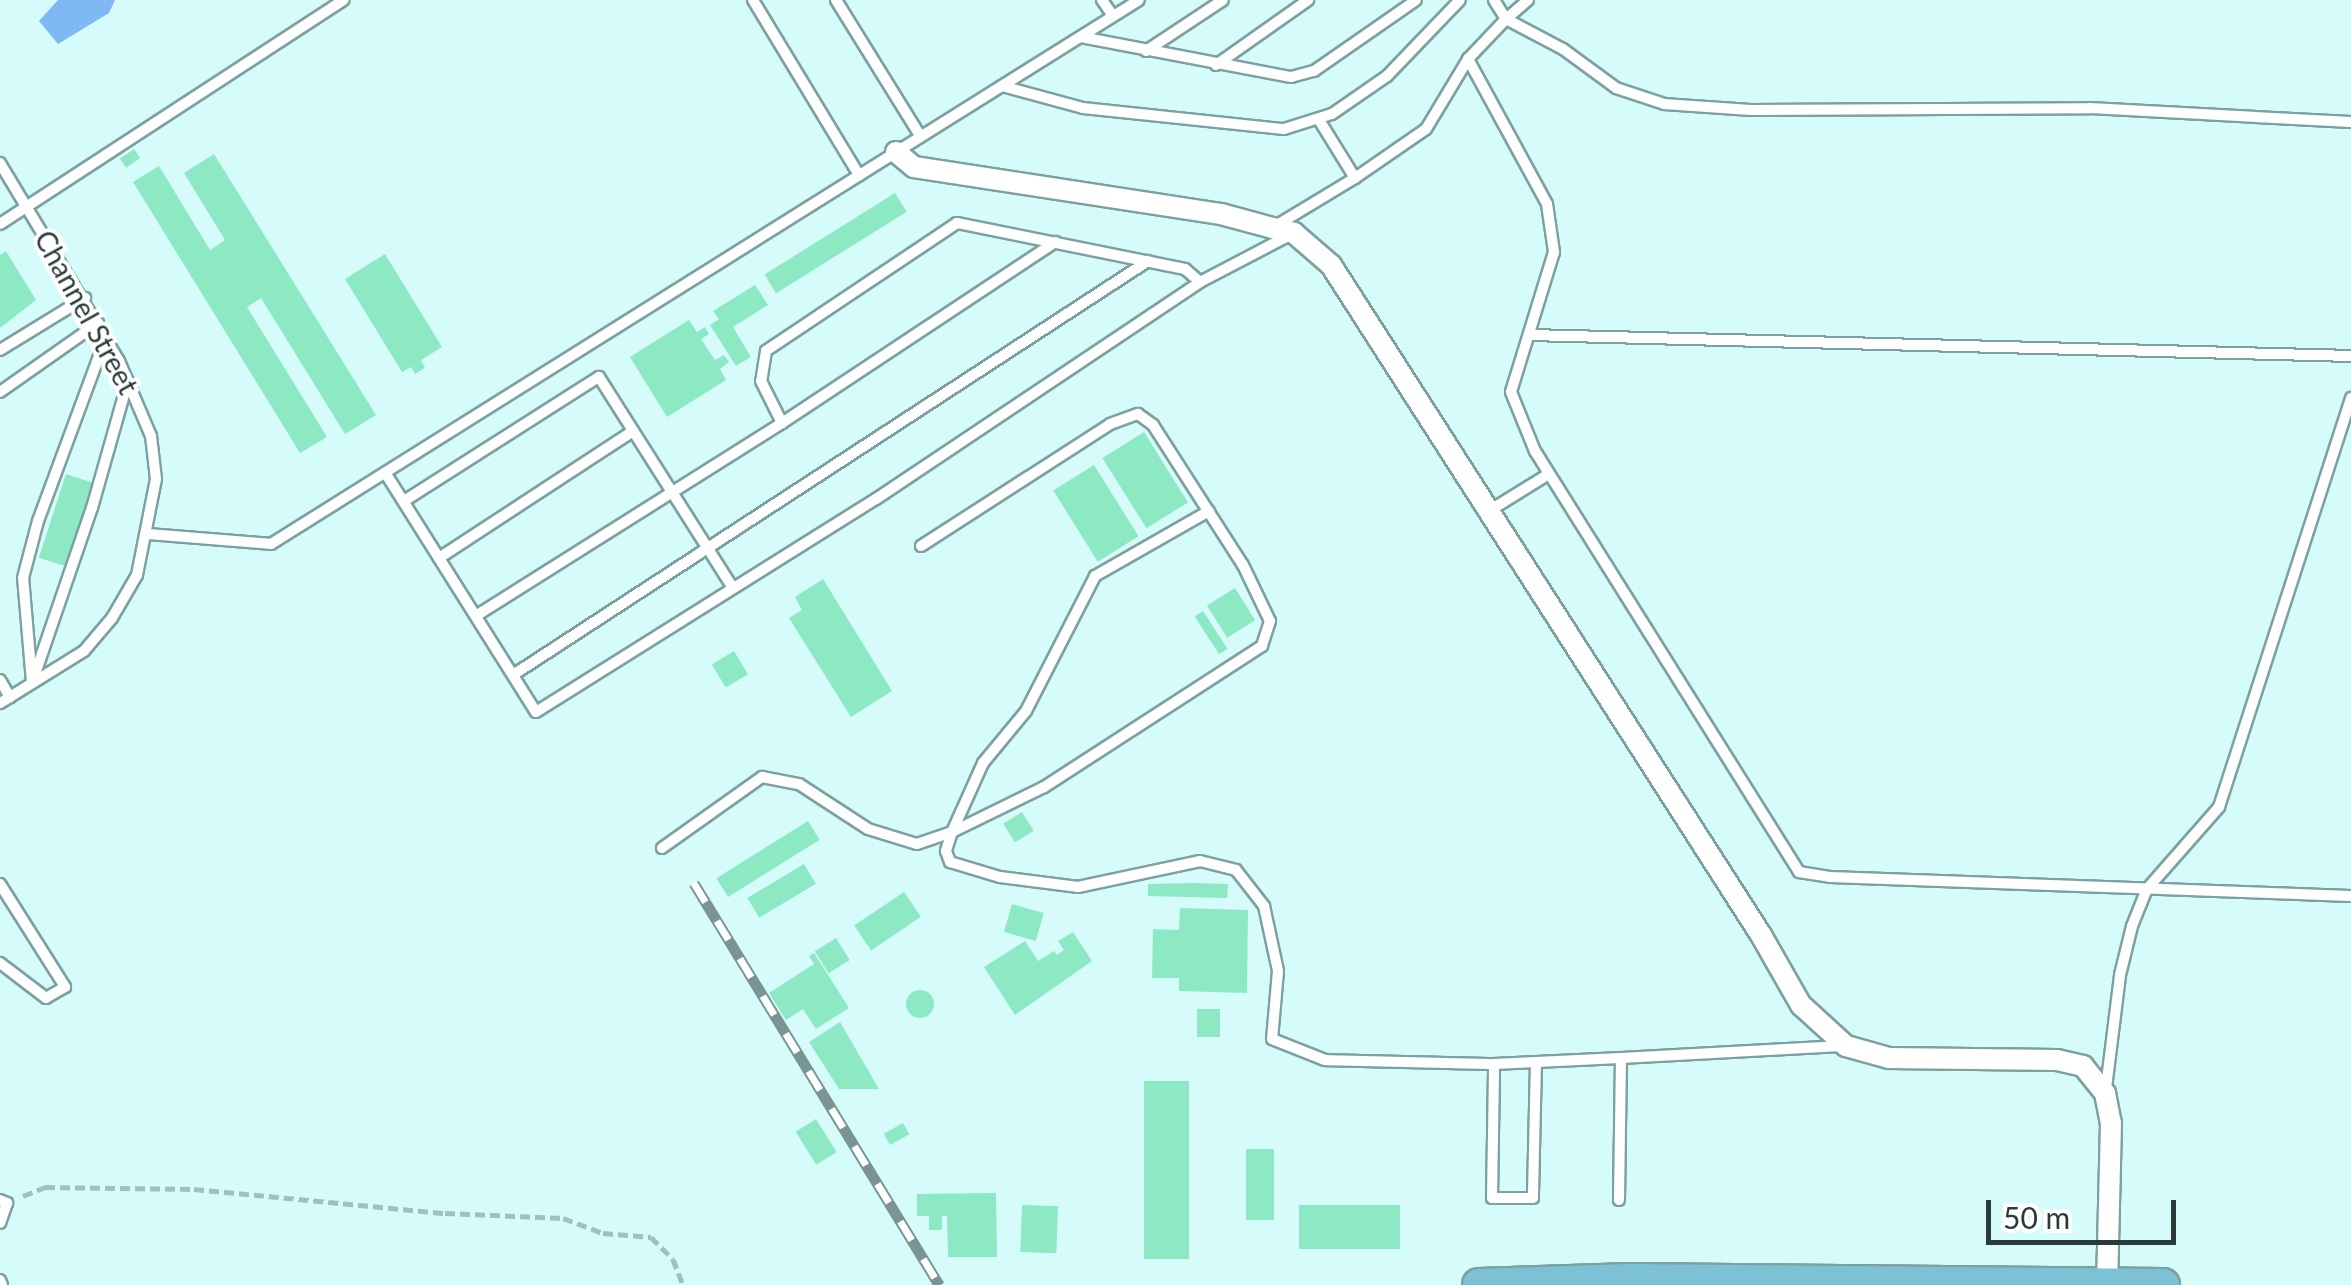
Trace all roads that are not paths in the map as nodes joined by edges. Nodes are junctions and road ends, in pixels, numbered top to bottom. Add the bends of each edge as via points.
1 (344, 0) edge
2 (753, 0) edge
3 (836, 0) edge
4 (1102, 0) edge
5 (1139, 0) edge
6 (1223, 0) edge
7 (1308, 0) edge
8 (1416, 0) edge
9 (1460, 0) edge
10 (1494, 0) edge
11 (1528, 0) edge
12 (1114, 16) junction
13 (1506, 18) junction
14 (1080, 37) junction
15 (1146, 50) junction
16 (1468, 59) junction
17 (1216, 64) junction
18 (1002, 86) junction
19 (1319, 120) junction
20 (2351, 122) edge
21 (921, 137) junction
22 (896, 152) junction
23 (0, 164) edge
24 (859, 175) junction
25 (1354, 178) junction
26 (27, 207) junction
27 (0, 224) edge
28 (1273, 228) junction
29 (1294, 233) junction
30 (1055, 242) junction
31 (1148, 261) junction
32 (1200, 282) junction
33 (85, 298) junction
34 (98, 323) junction
35 (1529, 335) junction
36 (106, 337) junction
37 (0, 350) edge
38 (2351, 356) edge
39 (128, 380) junction
40 (0, 392) edge
41 (2351, 398) edge
42 (782, 424) junction
43 (634, 430) junction
44 (386, 474) junction
45 (1549, 474) junction
46 (673, 492) junction
47 (404, 501) junction
48 (1208, 511) junction
49 (1488, 511) junction
50 (147, 534) junction
51 (921, 546) dead end
52 (708, 548) junction
53 (438, 558) junction
54 (733, 588) junction
55 (476, 616) junction
56 (513, 675) junction
57 (0, 680) edge
58 (32, 682) junction
59 (5, 700) edge
60 (952, 832) junction
61 (662, 848) dead end
62 (0, 884) edge
63 (2148, 888) junction
64 (2351, 896) edge
65 (0, 963) edge
66 (1846, 1046) junction
67 (1621, 1058) junction
68 (1536, 1062) junction
69 (1494, 1064) junction
70 (2105, 1093) junction
71 (1620, 1200) dead end
72 (3, 1202) edge
73 (0, 1223) edge
74 (2107, 1284) edge
75 (1479, 1285) edge
76 (2163, 1285) edge

1 - 26 lane
2 - 24 lane
3 - 21 lane
4 - 12 lane
5 - 12 lane
6 - 15 lane
7 - 17 lane
8 - 17 lane via 1314,70 1278,78
9 - 19 lane via 1386,76
10 - 13 lane
11 - 13 lane
12 - 14 lane
13 - 16 lane
13 - 20 lane via 1616,88 1664,104 1750,110 2090,108
14 - 15 lane
14 - 18 lane
15 - 17 lane
16 - 25 lane via 1426,129
16 - 35 lane via 1547,204 1554,252
18 - 19 lane via 1084,108 1165,118 1284,129
18 - 21 lane
19 - 25 lane
21 - 22 lane
22 - 24 lane
22 - 28 street via 914,168 1221,214
23 - 26 lane, Channel Street
24 - 44 lane
25 - 28 lane
26 - 27 lane
26 - 33 lane, Channel Street
28 - 29 street
29 - 32 lane
29 - 49 street via 1331,265
30 - 31 lane
30 - 42 lane
30 - 42 lane via 958,223 766,351 761,381
31 - 32 lane via 1185,269
31 - 52 lane
32 - 54 lane
33 - 34 lane, Channel Street
33 - 37 lane
34 - 36 lane, Channel Street
34 - 40 lane
35 - 38 lane
35 - 45 lane via 1511,392
36 - 39 lane, Channel Street
36 - 58 lane via 23,578
39 - 50 lane, Channel Street via 151,436 156,479
39 - 58 lane
41 - 63 lane via 2219,807
42 - 46 lane
43 - 46 lane
43 - 47 lane via 599,377
43 - 53 lane
44 - 47 lane
44 - 50 lane via 271,544
45 - 49 lane
45 - 63 lane via 1799,872
46 - 52 lane
46 - 55 lane
47 - 53 lane
48 - 51 lane via 1153,425 1138,414 1110,424
48 - 60 lane via 1095,576 1026,710 983,763
48 - 60 lane via 1270,622 1262,646 1044,787
49 - 66 street via 1801,1005
50 - 58 lane, Channel Street via 136,575 112,618 84,650
52 - 54 lane
52 - 56 lane
53 - 55 lane
54 - 56 lane via 536,712
55 - 56 lane
57 - 59 lane
58 - 59 lane, Channel Street
60 - 61 lane via 917,844 868,829 799,784 762,777
60 - 69 lane via 950,862 1000,877 1078,887 1200,861 1236,870 1264,906 1278,972 1272,1039 1325,1060
62 - 65 lane via 65,988 46,998
63 - 64 lane
63 - 70 lane via 2125,944
66 - 67 lane
66 - 70 street via 1889,1058 2057,1060 2083,1066
67 - 68 lane
67 - 71 lane
68 - 69 lane
68 - 69 lane via 1533,1198 1492,1198
70 - 74 street via 2111,1123
72 - 73 lane
74 - 75 main road
74 - 76 main road

